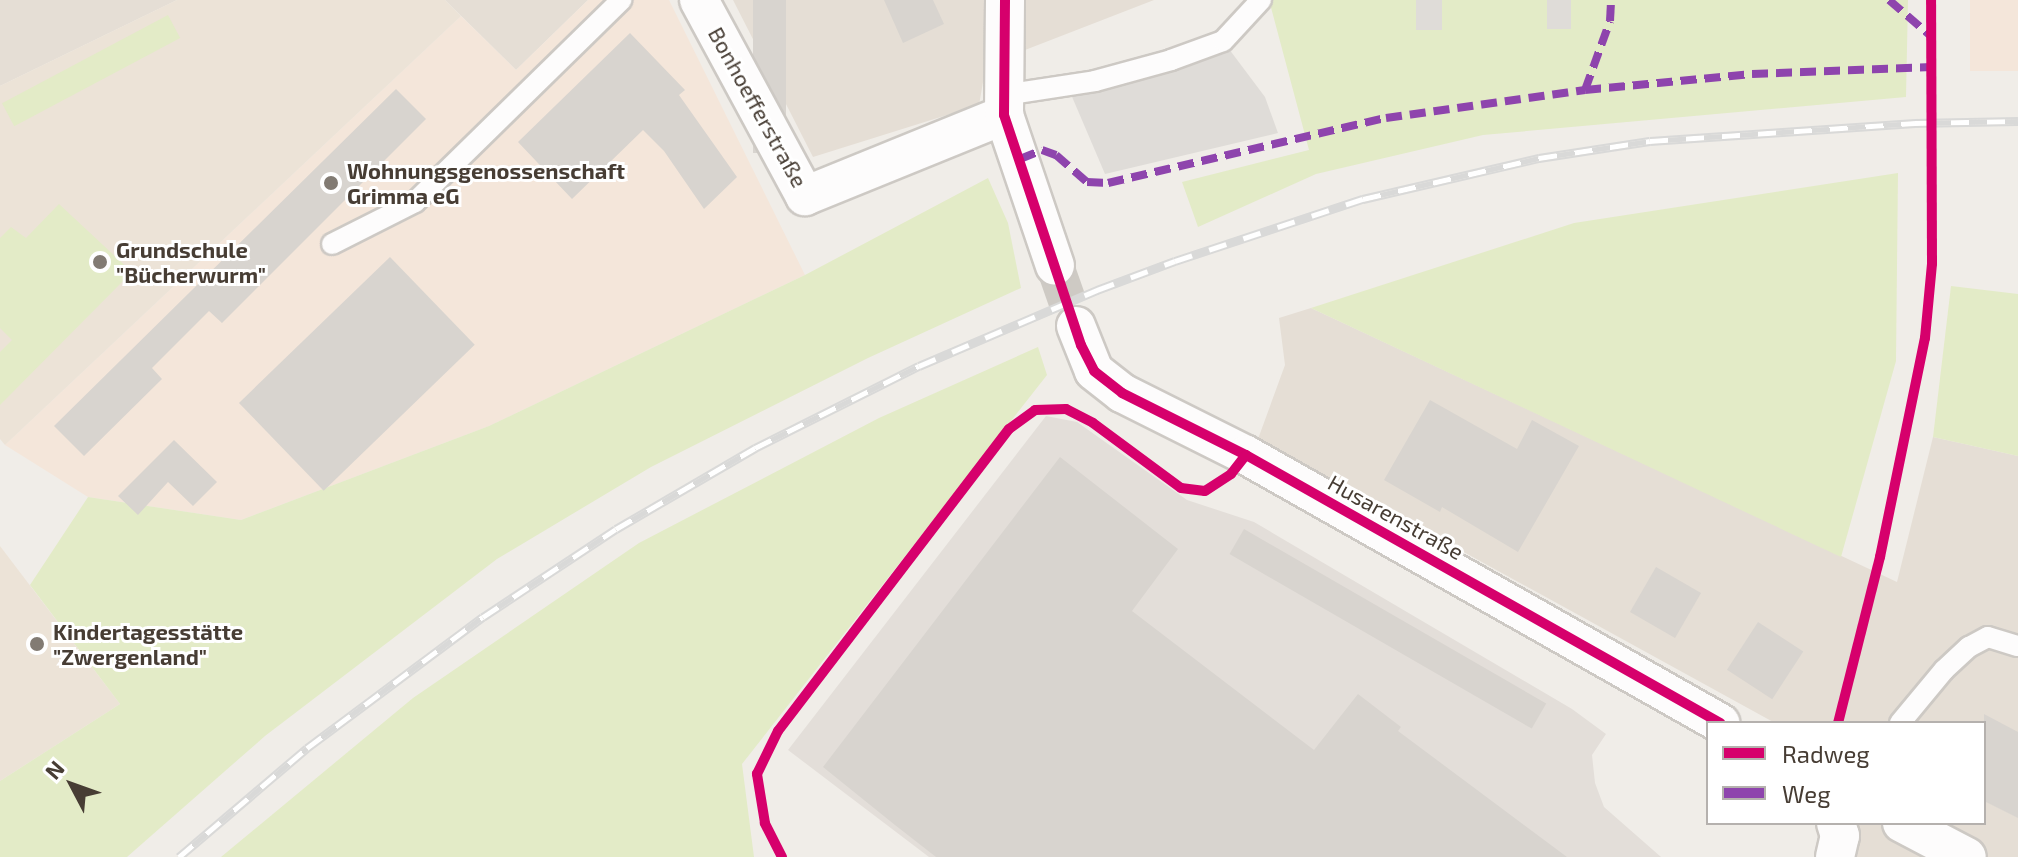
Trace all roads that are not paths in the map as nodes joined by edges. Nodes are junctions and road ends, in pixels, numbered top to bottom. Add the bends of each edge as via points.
1 (621, 0) edge
2 (699, 0) edge
3 (1005, 0) edge
4 (1261, 0) edge
5 (1004, 105) junction
6 (332, 244) dead end
7 (1055, 266) tunnel mouth
8 (1076, 326) tunnel mouth
9 (2018, 646) edge
10 (1716, 721) edge
11 (1902, 721) edge
12 (1837, 825) edge
13 (1906, 825) edge
14 (1835, 857) edge
15 (1967, 857) edge

1 - 6 lane via 415,202
2 - 5 street, Bonhoefferstraße via 805,196
3 - 5 street
4 - 5 lane via 1223,41
5 - 7 street
8 - 10 street, Husarenstraße via 1094,371 1122,393 1246,455
9 - 11 lane via 1988,637 1969,647
12 - 14 street
13 - 15 street

